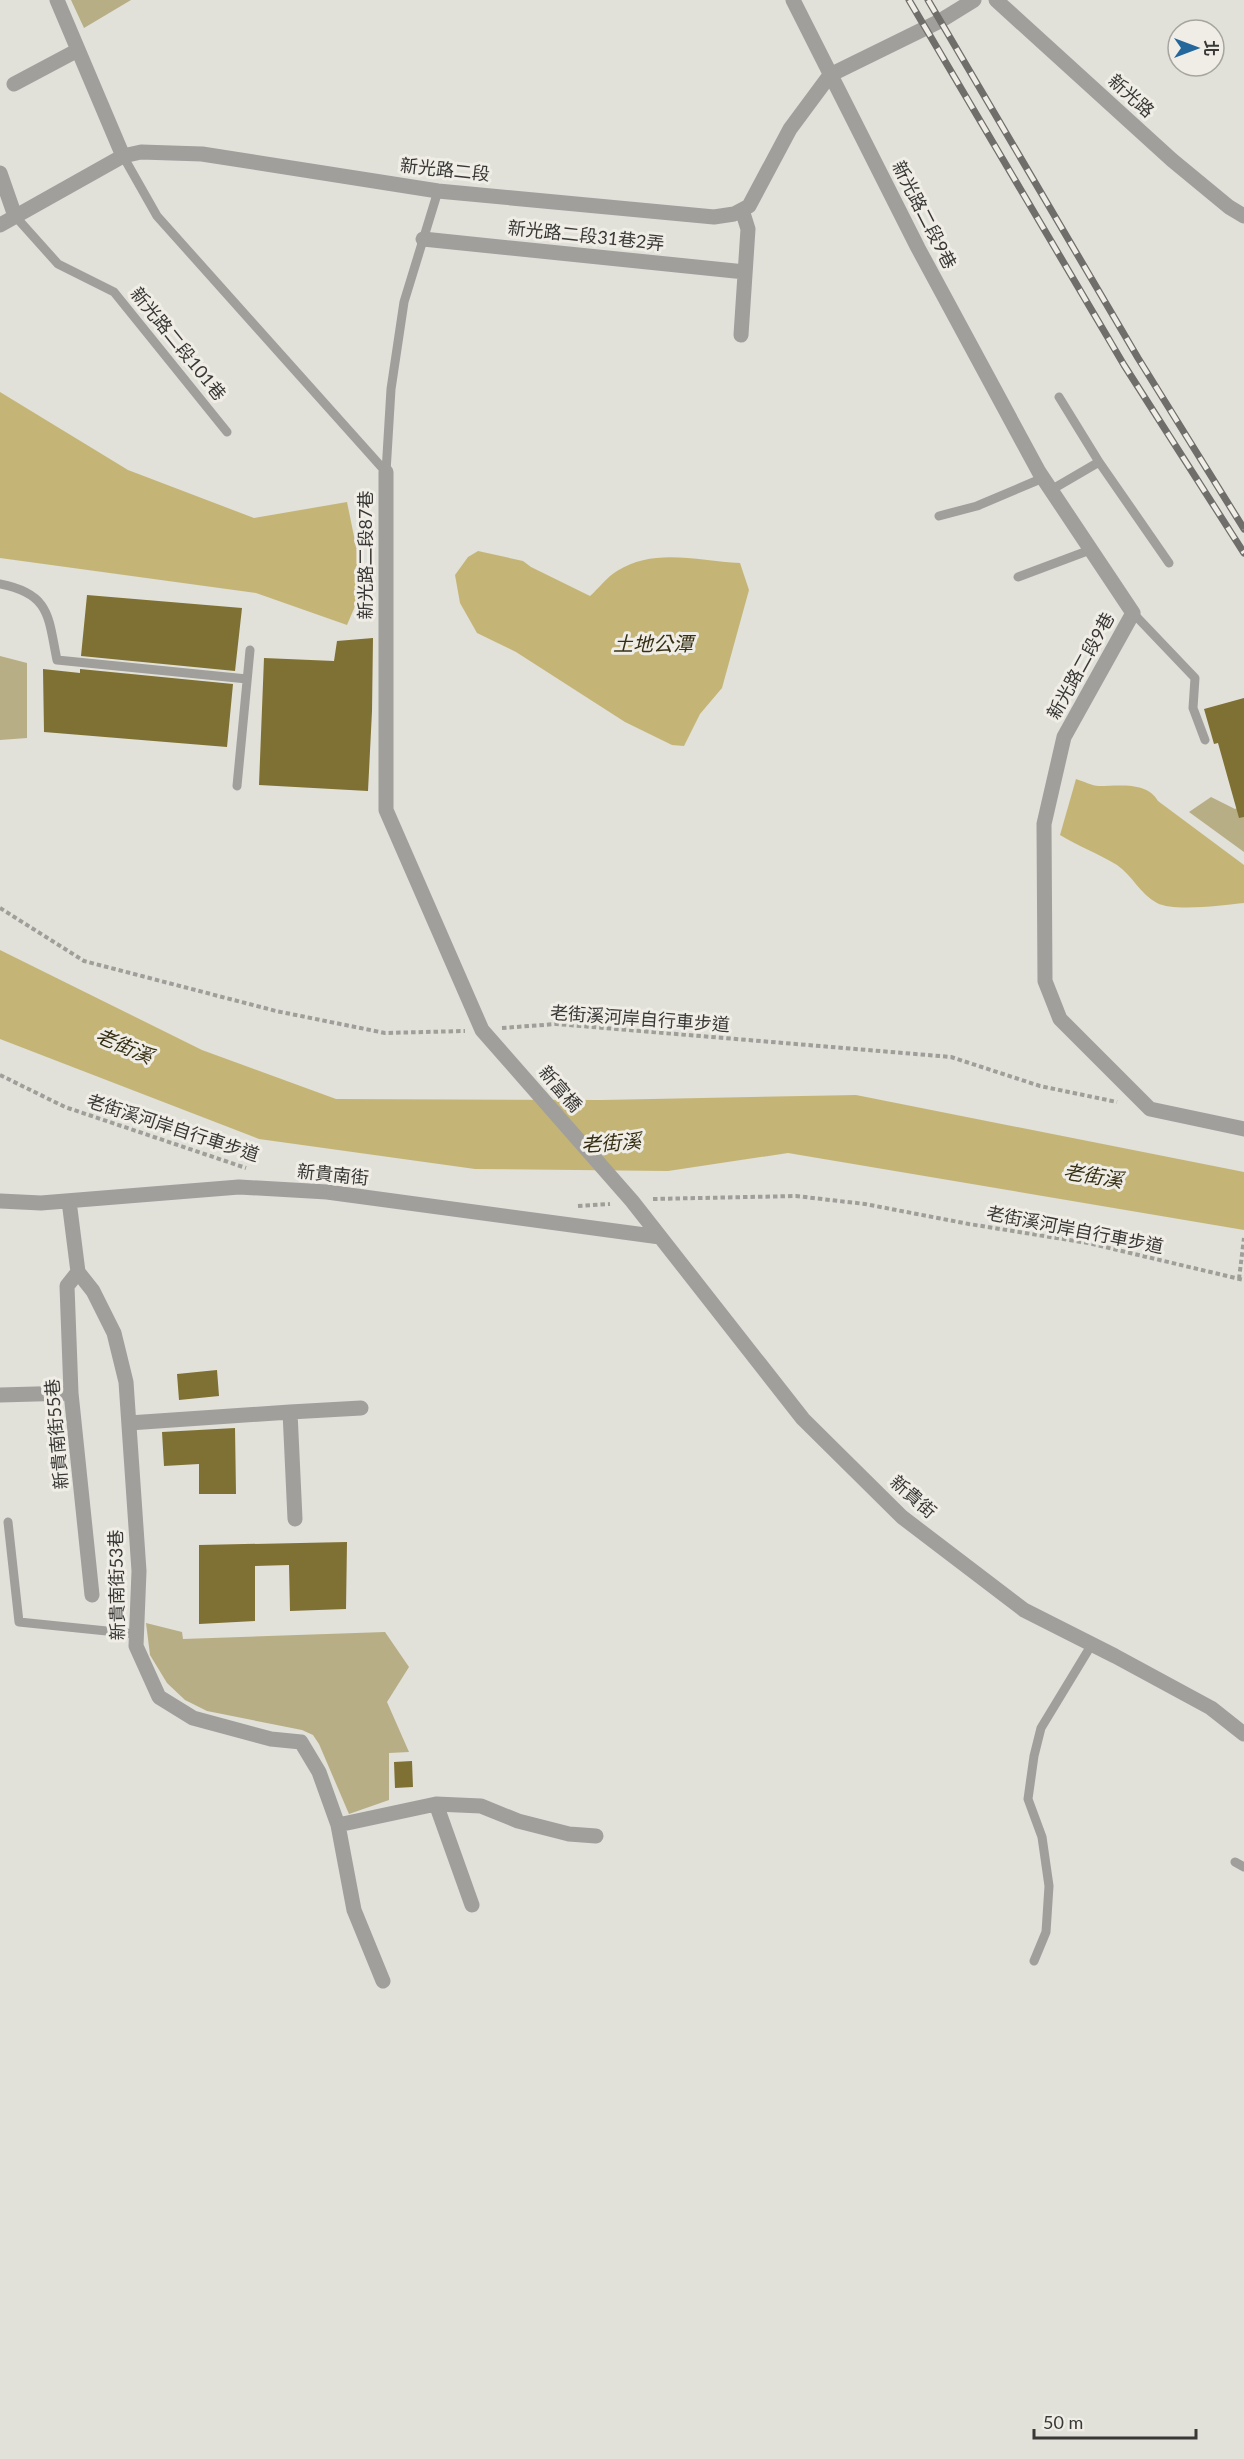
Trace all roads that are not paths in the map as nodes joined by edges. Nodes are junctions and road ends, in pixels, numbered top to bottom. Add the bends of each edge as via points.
1 (57, 0) edge
2 (793, 0) edge
3 (974, 0) edge
4 (996, 0) edge
5 (78, 50) junction
6 (830, 75) junction
7 (14, 84) dead end
8 (123, 156) junction
9 (0, 173) edge
10 (438, 191) junction
11 (742, 210) junction
12 (15, 216) junction
13 (1244, 216) edge
14 (0, 225) edge
15 (423, 239) junction
16 (745, 272) junction
17 (741, 335) dead end
18 (1059, 397) dead end
19 (227, 432) dead end
20 (1099, 462) junction
21 (386, 472) junction
22 (1047, 484) junction
23 (939, 516) dead end
24 (1090, 550) junction
25 (1169, 563) dead end
26 (1017, 577) dead end
27 (0, 584) edge
28 (1133, 613) junction
29 (250, 650) dead end
30 (247, 679) junction
31 (1205, 740) dead end
32 (237, 786) dead end
33 (482, 1030) joint
34 (1244, 1129) edge
35 (0, 1201) edge
36 (69, 1201) junction
37 (632, 1201) joint
38 (660, 1238) junction
39 (78, 1272) junction
40 (71, 1393) junction
41 (0, 1395) edge
42 (361, 1408) dead end
43 (290, 1412) junction
44 (129, 1423) junction
45 (295, 1519) dead end
46 (8, 1522) dead end
47 (92, 1595) dead end
48 (136, 1634) junction
49 (1092, 1644) junction
50 (1244, 1734) edge
51 (436, 1804) junction
52 (338, 1825) junction
53 (596, 1836) dead end
54 (472, 1905) dead end
55 (1034, 1961) dead end
56 (383, 1981) dead end

1 - 5 street
2 - 6 street, 新光路二段9巷
3 - 6 street
4 - 13 street, 新光路 via 1172,160
5 - 7 street
5 - 8 street
6 - 11 street via 790,129 749,206
6 - 22 street, 新光路二段9巷 via 918,248
8 - 10 street, 新光路二段 via 141,152 202,154
8 - 12 street, 新光路二段
8 - 21 lane, 新光路二段87巷 via 157,216
9 - 12 street
10 - 11 street, 新光路二段 via 714,217
10 - 15 lane
11 - 16 street via 748,229
12 - 14 street, 新光路二段
12 - 19 lane, 新光路二段101巷 via 58,264 114,292
15 - 16 street, 新光路二段31巷2弄
15 - 21 lane via 404,302 391,389
16 - 17 street
18 - 20 lane
20 - 22 lane
20 - 25 lane
21 - 33 street, 新光路二段87巷 via 386,810
22 - 23 lane
22 - 24 street, 新光路二段9巷
24 - 26 lane
24 - 28 street, 新光路二段9巷
27 - 30 lane via 35,596 48,615 57,660
28 - 31 lane via 1195,678 1193,708
28 - 34 street, 新光路二段9巷 via 1064,738 1044,824 1045,981 1060,1019 1150,1109
29 - 30 lane
30 - 32 lane
33 - 37 street, 新富橋
35 - 36 street, 新貴南街
36 - 38 street, 新貴南街 via 239,1187 327,1192
36 - 39 street, 新貴南街53巷
37 - 38 street, 新貴街
38 - 49 street, 新貴街 via 803,1419 902,1518 1024,1610
39 - 40 street, 新貴南街55巷 via 67,1286
39 - 44 street, 新貴南街53巷 via 93,1291 114,1333 126,1382
40 - 41 street
40 - 47 street, 新貴南街55巷
42 - 43 street
43 - 44 street
43 - 45 street
44 - 48 street, 新貴南街53巷 via 138,1571
46 - 48 lane via 20,1622
48 - 52 street, 新貴南街53巷 via 136,1646 159,1697 193,1718 271,1739 301,1742 319,1772
49 - 50 street, 新貴街 via 1211,1708
49 - 55 lane via 1041,1728 1034,1756 1028,1799 1042,1837 1049,1886 1046,1932
51 - 52 street
51 - 53 street via 481,1806 519,1821 569,1834
51 - 54 street
52 - 56 street, 新貴南街53巷 via 354,1910

